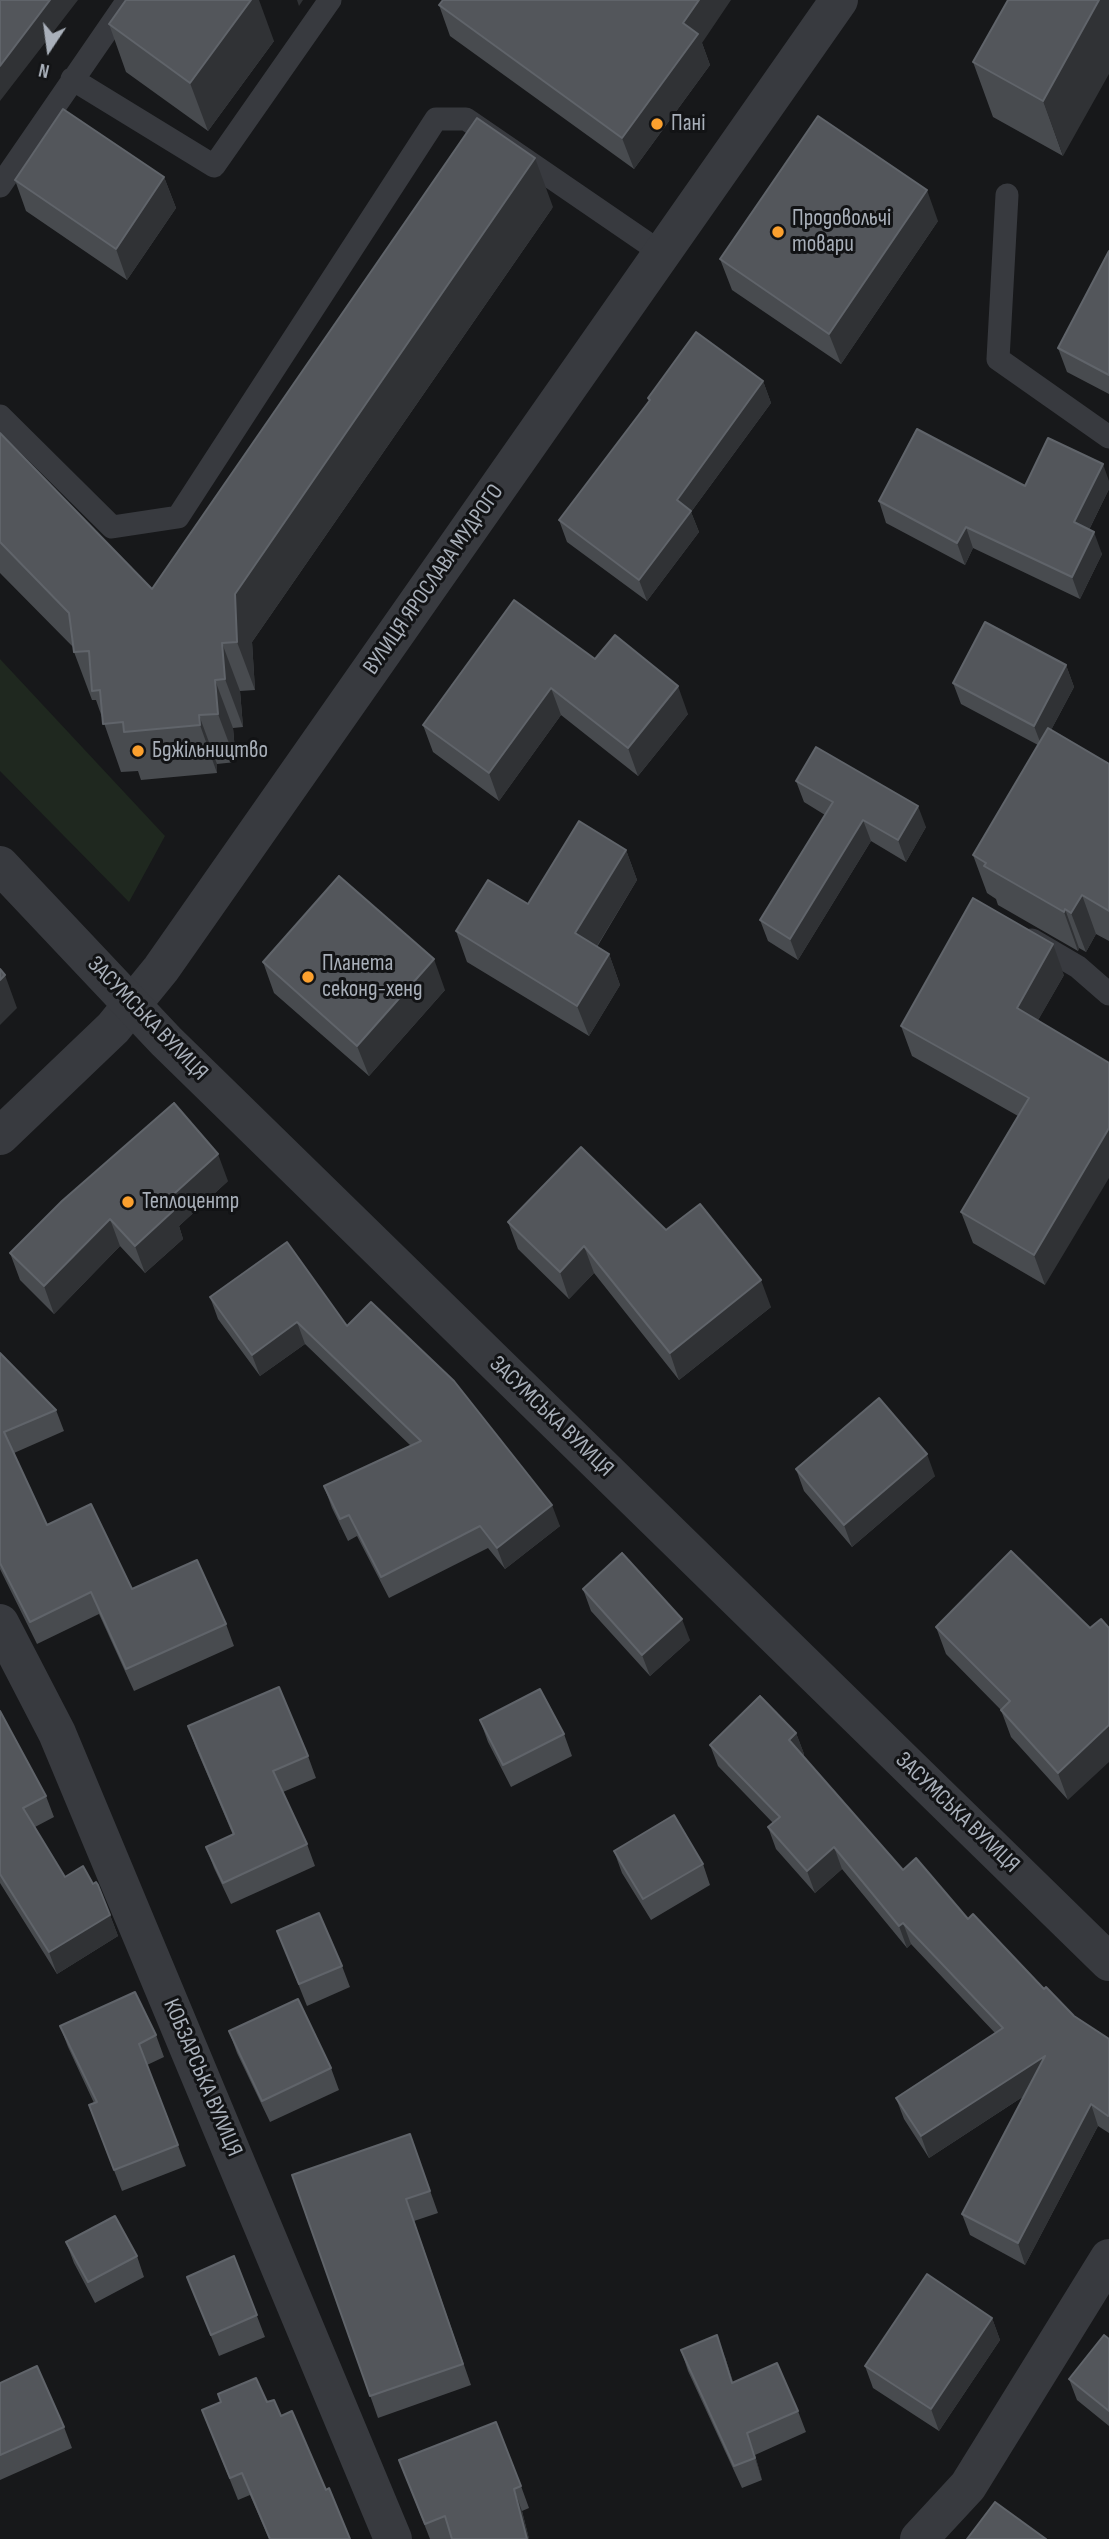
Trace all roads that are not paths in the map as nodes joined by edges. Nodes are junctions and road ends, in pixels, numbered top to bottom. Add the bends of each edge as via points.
1 (128, 0) edge
2 (330, 0) edge
3 (839, 0) edge
4 (72, 79) junction
5 (0, 186) edge
6 (1007, 195) dead end
7 (663, 254) junction
8 (0, 416) edge
9 (1109, 438) edge
10 (0, 865) edge
11 (1010, 928) edge
12 (1108, 989) edge
13 (132, 1007) junction
14 (0, 1136) edge
15 (0, 1623) edge
16 (1109, 1962) edge
17 (1109, 2258) edge
18 (393, 2539) edge
19 (919, 2539) edge

1 - 4 lane
2 - 4 lane via 214,166
3 - 7 street, ВУЛИЦЯ ЯРОСЛАВА МУДРОГО
4 - 5 lane
6 - 9 lane via 998,359
7 - 8 lane via 466,119 436,119 178,517 112,527
7 - 13 street, ВУЛИЦЯ ЯРОСЛАВА МУДРОГО
10 - 13 street, ЗАСУМСЬКА ВУЛИЦЯ
11 - 12 lane
13 - 14 street, ВУЛИЦЯ ЯРОСЛАВА МУДРОГО
13 - 16 street, ЗАСУМСЬКА ВУЛИЦЯ
15 - 18 street, КОБЗАРСЬКА ВУЛИЦЯ via 57,1733
17 - 19 street via 968,2486

